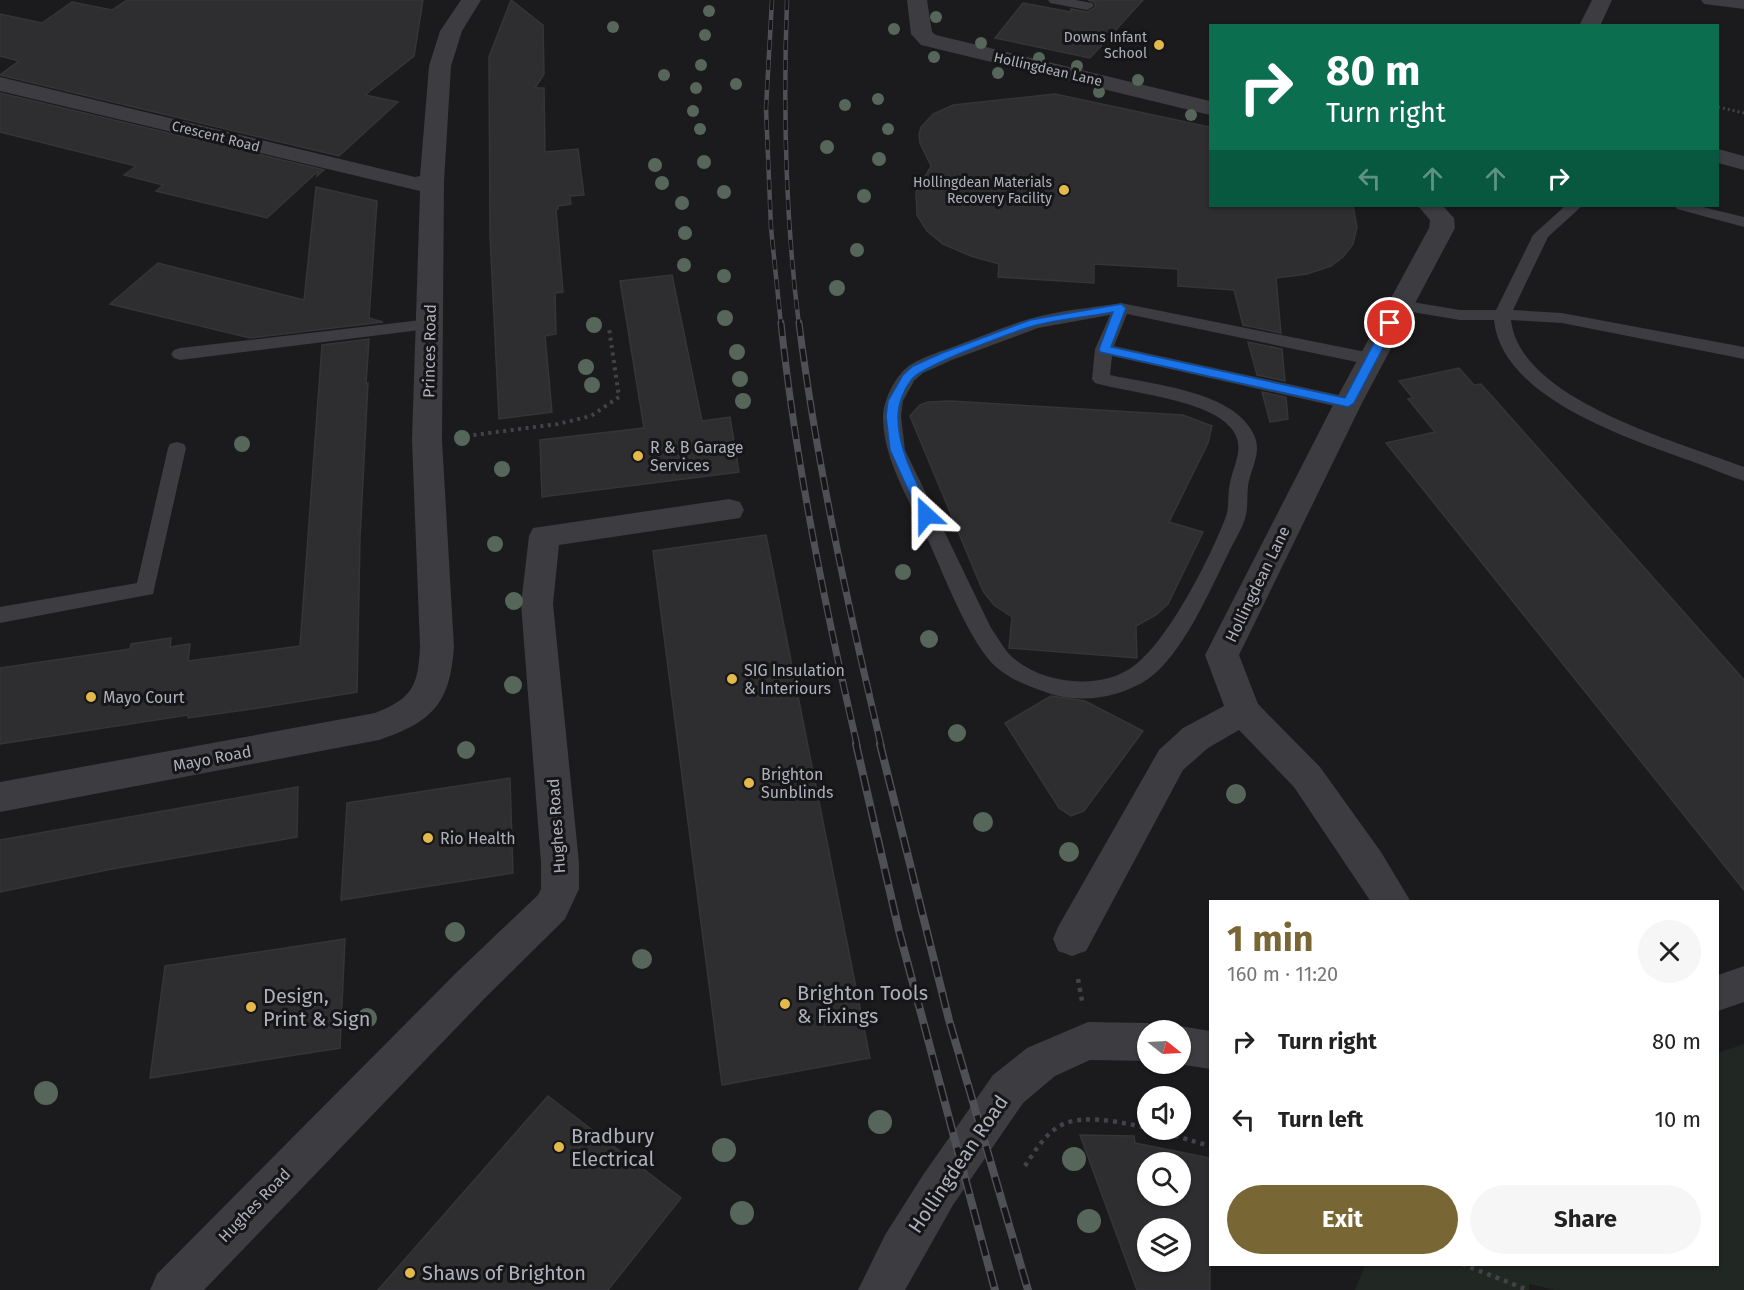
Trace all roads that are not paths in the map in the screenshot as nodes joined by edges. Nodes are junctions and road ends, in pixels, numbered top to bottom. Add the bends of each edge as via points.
1 (471, 0) edge
2 (917, 0) edge
3 (1055, 0) edge
4 (1602, 0) edge
5 (1711, 0) edge
6 (1744, 3) edge
7 (1087, 6) dead end
8 (1590, 24) edge
9 (0, 84) edge
10 (1209, 108) edge
11 (1719, 156) edge
12 (1744, 163) edge
13 (432, 182) junction
14 (1573, 207) edge
15 (1687, 207) edge
16 (1436, 212) edge
17 (1744, 222) edge
18 (1400, 305) junction
19 (1121, 308) junction
20 (1502, 315) junction
21 (430, 324) junction
22 (1104, 349) junction
23 (1744, 353) edge
24 (180, 354) dead end
25 (1371, 359) junction
26 (1348, 403) junction
27 (177, 448) dead end
28 (1744, 460) edge
29 (1725, 466) junction
30 (1744, 474) edge
31 (729, 510) dead end
32 (0, 615) edge
33 (420, 705) joint
34 (1244, 712) junction
35 (0, 797) edge
36 (1391, 900) edge
37 (1072, 939) road end
38 (1744, 984) edge
39 (1719, 993) edge
40 (1137, 1042) edge
41 (1191, 1047) edge
42 (1209, 1050) edge
43 (173, 1290) edge
44 (881, 1290) edge

1 - 13 street, Princes Road via 451,31 440,66
2 - 10 street, Hollingdean Lane via 922,34 929,40
3 - 7 lane
4 - 8 street
5 - 6 street
9 - 13 street, Crescent Road via 415,184
11 - 12 street
13 - 21 street, Princes Road
14 - 20 lane via 1541,235
15 - 17 lane
16 - 18 street, Hollingdean Lane via 1442,228
18 - 20 lane via 1460,315
18 - 25 street, Hollingdean Lane
19 - 22 lane
19 - 22 lane via 1034,322 946,356 917,369 894,401 896,450 983,633 1010,667 1035,681 1059,688 1088,690 1119,685 1142,672 1163,651 1193,604 1236,517 1239,484 1248,456 1244,432 1222,411 1193,399 1101,380
19 - 25 lane
20 - 23 lane via 1573,320
20 - 29 lane via 1506,341 1532,373 1560,397 1610,425
21 - 24 lane
21 - 33 street, Princes Road via 427,440 437,646 435,680
22 - 26 lane
25 - 26 street, Hollingdean Lane
26 - 34 street, Hollingdean Lane via 1222,655
27 - 32 lane via 146,589
28 - 29 lane
29 - 30 lane
31 - 43 street, Hughes Road via 544,536 537,604 560,863 557,897 544,916 463,993
33 - 35 street, Mayo Road via 379,726
34 - 36 street via 1307,777
34 - 37 street via 1199,735 1171,760
38 - 39 street
40 - 44 street, Hollingdean Road via 1088,1041 1041,1062 1008,1089 938,1190
41 - 42 street

